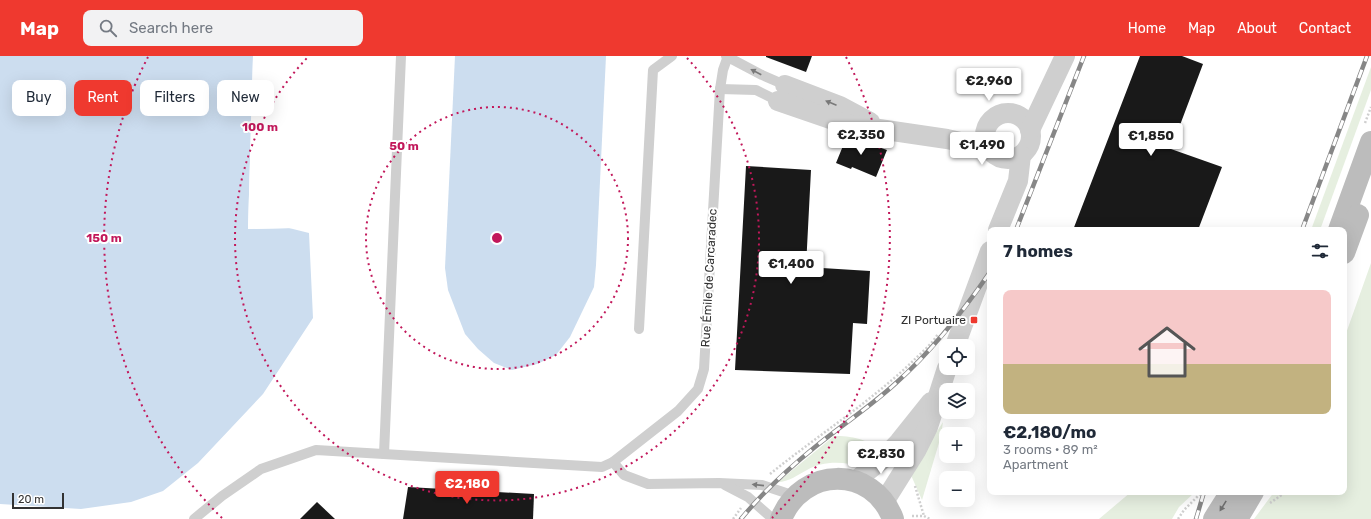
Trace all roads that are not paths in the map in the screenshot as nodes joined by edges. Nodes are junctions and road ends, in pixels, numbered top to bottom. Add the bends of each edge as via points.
1 (401, 56) edge
2 (672, 56) edge
3 (727, 56) edge
4 (1065, 56) edge
5 (1056, 74) junction
6 (720, 89) junction
7 (782, 93) junction
8 (1009, 113) junction
9 (988, 125) junction
10 (1030, 130) junction
11 (947, 139) junction
12 (1371, 142) edge
13 (994, 153) junction
14 (1021, 156) junction
15 (1371, 179) edge
16 (1010, 198) junction
17 (999, 227) edge
18 (1340, 227) edge
19 (1347, 245) edge
20 (987, 259) edge
21 (639, 329) dead end
22 (958, 339) edge
23 (939, 391) joint
24 (384, 454) junction
25 (613, 462) junction
26 (855, 481) junction
27 (719, 483) junction
28 (1229, 495) edge
29 (794, 496) junction
30 (1259, 499) edge
31 (895, 512) edge
32 (194, 519) edge
33 (773, 519) edge
34 (781, 519) edge
35 (1214, 519) edge
36 (1237, 519) edge

1 - 24 lane
2 - 21 lane via 653,70
3 - 6 lane, Rue Émile de Carcaradec
7 -> 3 lane via 762,75
4 - 5 street
5 - 8 street via 1029,101
5 - 10 street
6 - 7 lane
6 - 25 lane, Rue Émile de Carcaradec via 704,369 698,390 678,411
7 - 11 street via 840,106 878,128
8 - 9 street via 997,116
8 - 10 street via 1020,117
9 - 11 street
9 - 13 street via 984,132
10 - 14 street via 1030,141
11 - 13 street
12 - 18 main road
13 - 14 street via 1011,159
13 - 16 street
14 - 16 street via 1018,181
15 - 19 main road
16 - 17 street
20 - 22 street
23 - 26 street via 899,442 883,459
23 - 31 street
24 - 25 lane via 602,466
24 - 32 lane via 316,450 262,469
25 - 27 lane via 624,475 648,484
26 - 29 main road via 839,478 822,480
26 - 31 main road via 876,493
29 -> 27 lane via 762,485
27 - 33 lane via 748,497
28 -> 35 main road
29 - 34 main road
30 - 36 main road

